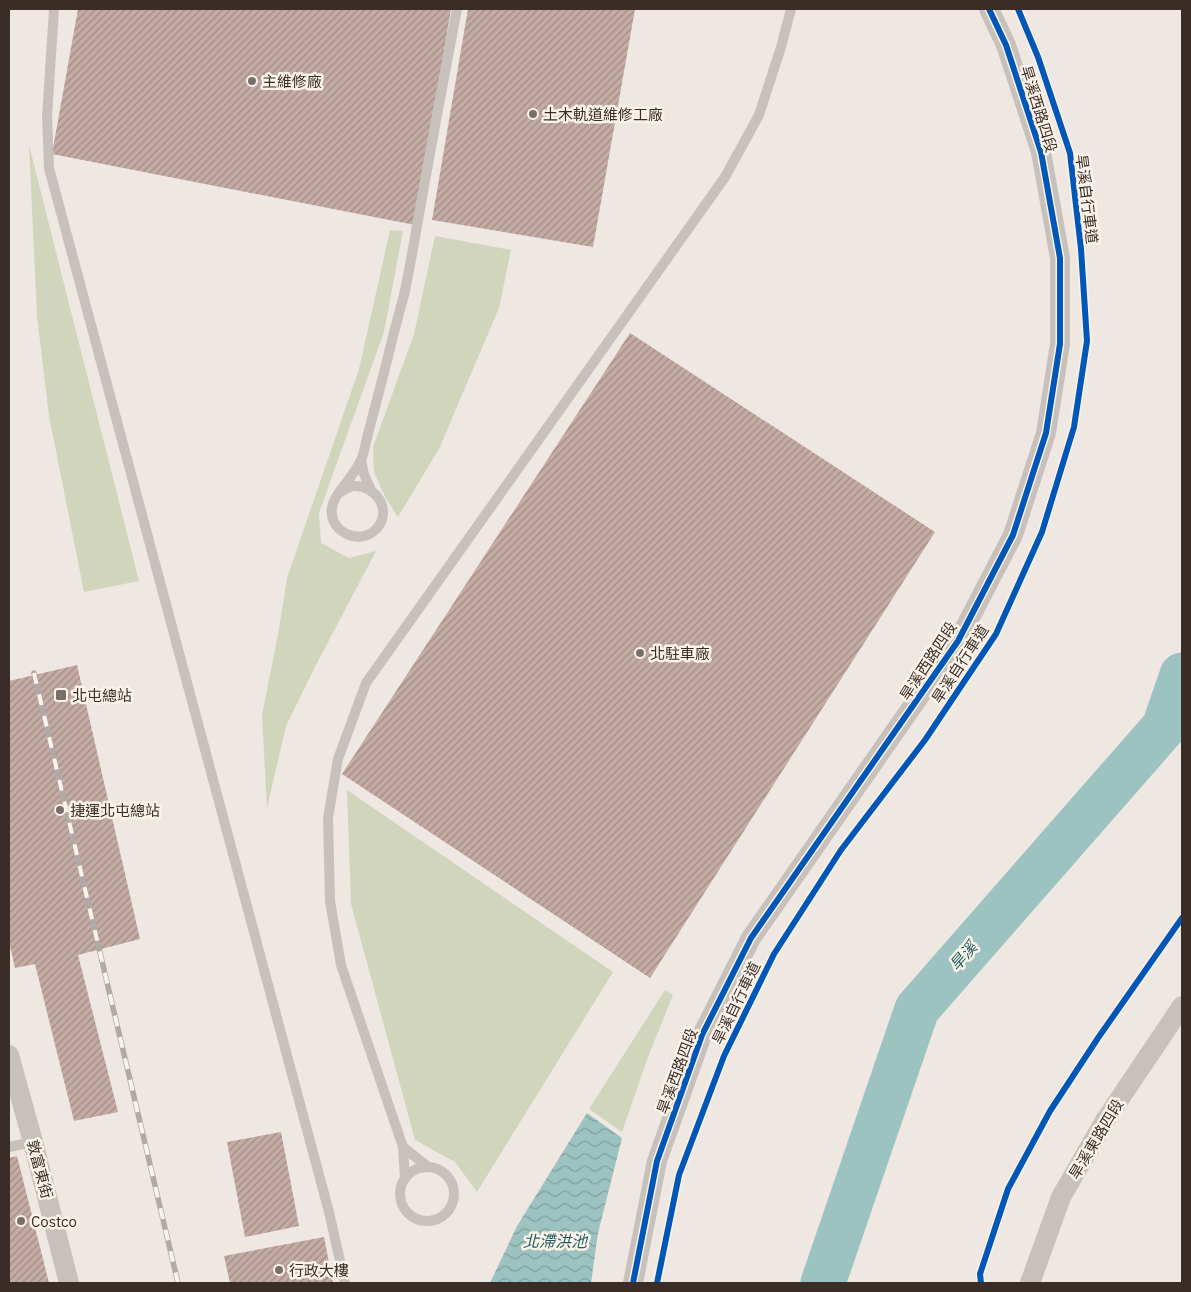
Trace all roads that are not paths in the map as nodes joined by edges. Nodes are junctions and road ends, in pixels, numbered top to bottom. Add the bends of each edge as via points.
1 (54, 9) edge
2 (457, 9) edge
3 (791, 9) edge
4 (989, 9) edge
5 (361, 460) junction
6 (371, 490) junction
7 (340, 492) junction
8 (1182, 1006) edge
9 (9, 1055) edge
10 (33, 1142) junction
11 (9, 1147) edge
12 (403, 1147) junction
13 (428, 1167) junction
14 (405, 1179) junction
15 (69, 1283) edge
16 (345, 1283) edge
17 (633, 1283) edge
18 (1030, 1283) edge

1 - 16 lane via 47,117 48,168
2 - 5 lane via 404,293
3 - 12 lane via 759,115 725,177 366,683 338,759 328,818 330,901 341,965
4 - 17 street, 旱溪西路四段 via 1006,45 1041,152 1060,258 1060,344 1046,433 1013,535 958,641 751,938 702,1035 657,1160
5 - 6 lane
5 - 7 lane
6 - 7 lane via 351,486
6 - 7 lane via 381,503 381,520 370,533 354,537 339,530 334,523 332,507
8 - 18 street, 旱溪東路四段 via 1106,1119 1061,1197
9 - 10 street, 敦富東街
10 - 11 lane
10 - 15 street, 敦富東街
12 - 13 lane
12 - 14 lane
13 - 14 lane via 412,1172
13 - 14 lane via 445,1174 454,1189 452,1207 439,1219 421,1221 406,1212 400,1196

